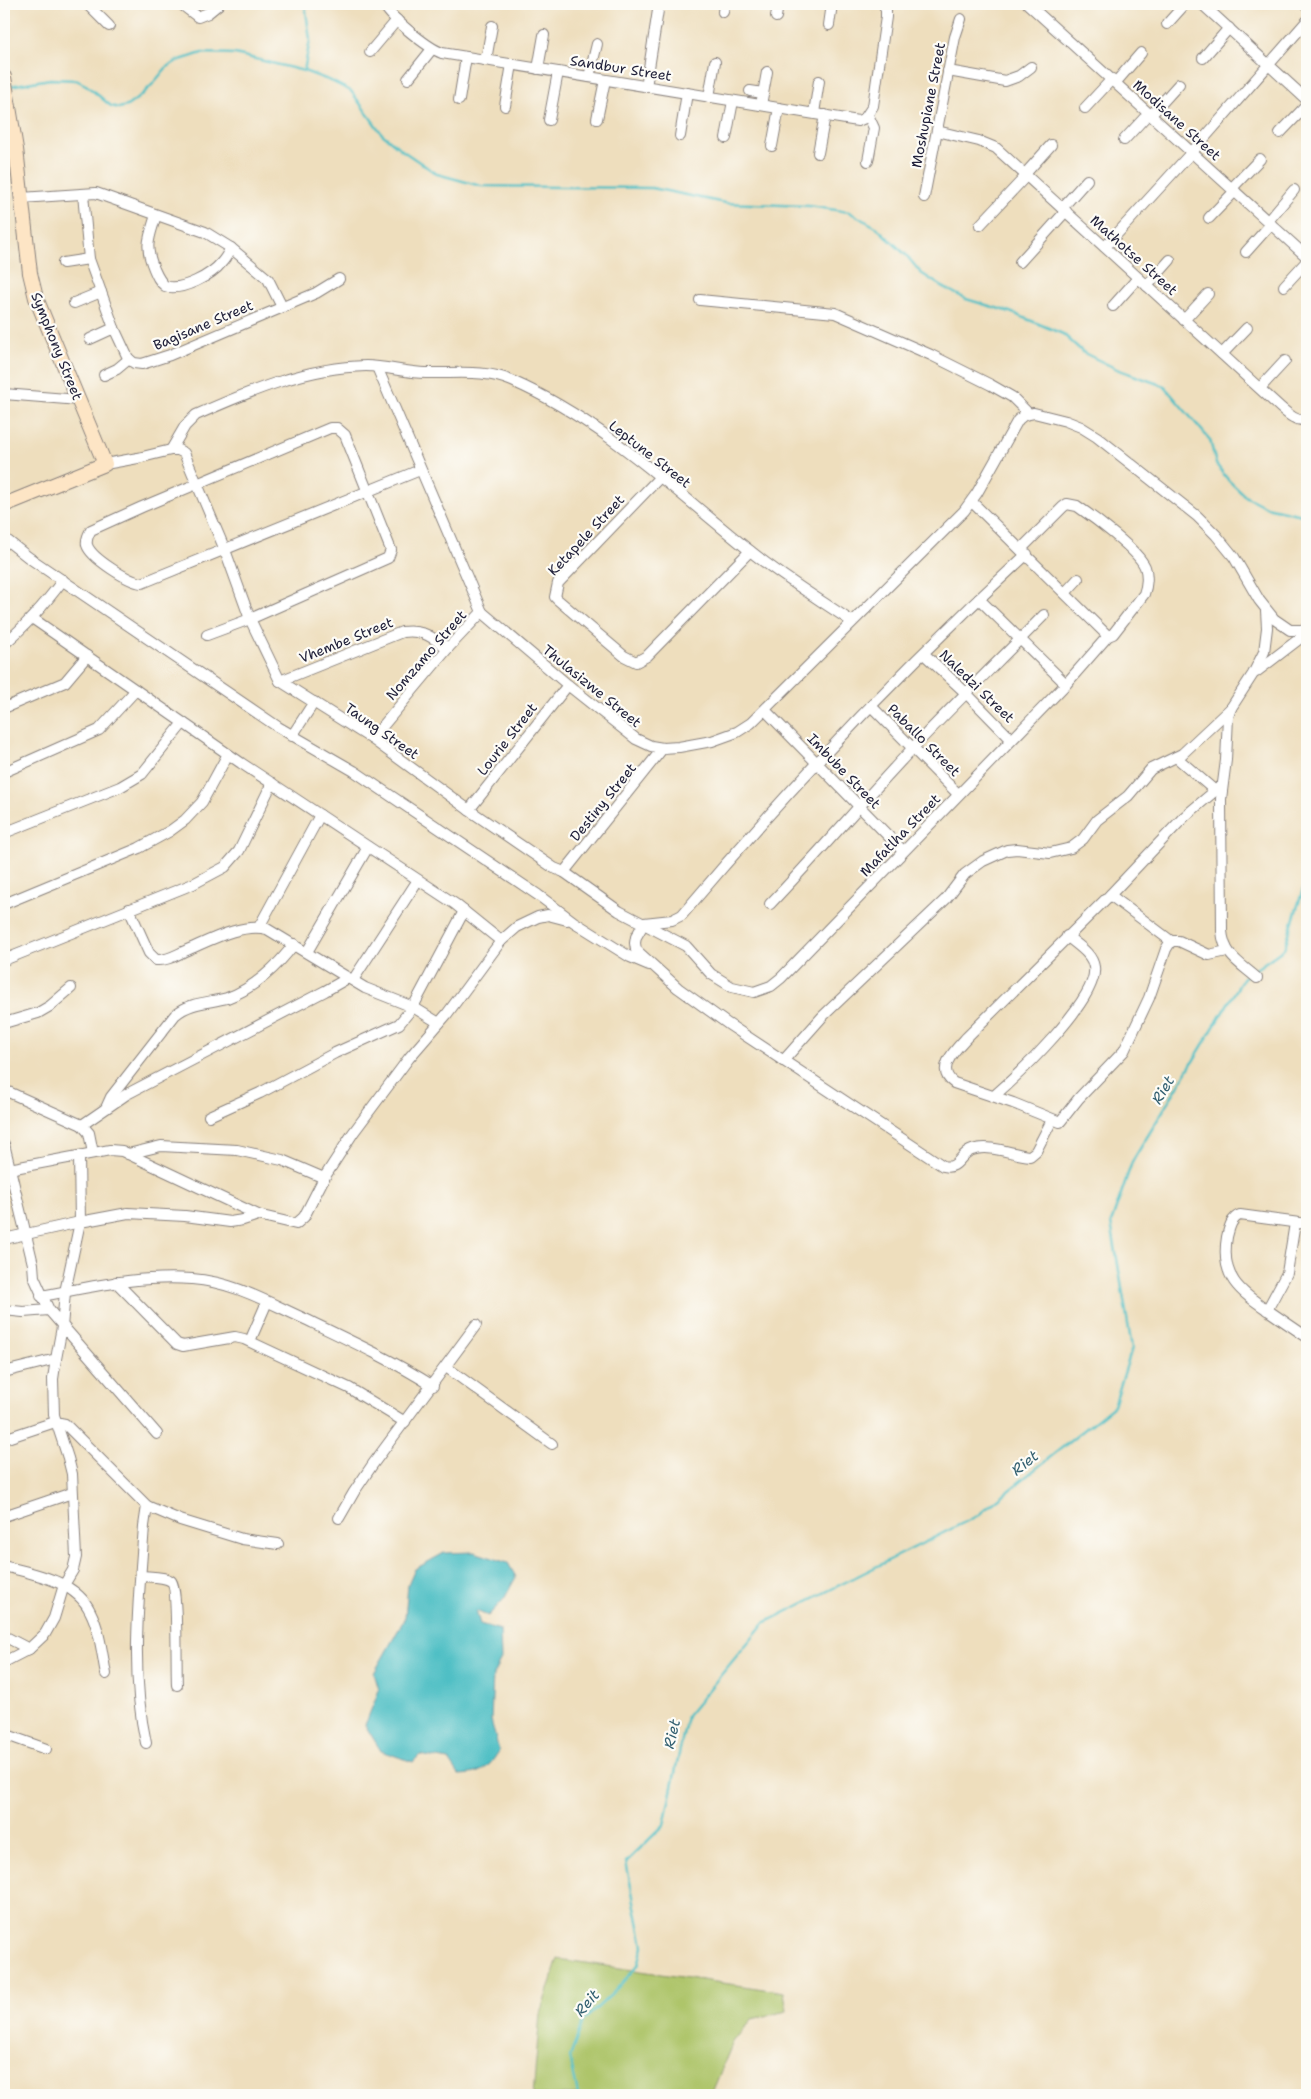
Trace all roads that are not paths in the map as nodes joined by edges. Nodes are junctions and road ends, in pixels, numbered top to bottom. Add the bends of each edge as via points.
1 (88, 4) edge
2 (181, 4) edge
3 (219, 4) edge
4 (384, 4) edge
5 (659, 4) edge
6 (778, 4) edge
7 (832, 4) edge
8 (1028, 4) edge
9 (1184, 4) edge
10 (1202, 4) edge
11 (1305, 4) edge
12 (887, 6) edge
13 (1307, 7) edge
14 (776, 17) dead end
15 (961, 19) dead end
16 (398, 20) junction
17 (1307, 21) edge
18 (1167, 24) dead end
19 (829, 25) dead end
20 (109, 26) dead end
21 (492, 26) dead end
22 (1229, 28) junction
23 (544, 35) dead end
24 (597, 44) dead end
25 (432, 49) junction
26 (370, 52) dead end
27 (1142, 53) dead end
28 (466, 56) junction
29 (1203, 58) dead end
30 (486, 60) junction
31 (715, 62) dead end
32 (512, 64) junction
33 (1031, 66) dead end
34 (1269, 66) junction
35 (538, 69) junction
36 (948, 71) junction
37 (558, 72) junction
38 (767, 72) dead end
39 (590, 77) junction
40 (408, 79) dead end
41 (4, 80) edge
42 (605, 80) junction
43 (819, 81) dead end
44 (1114, 81) junction
45 (1178, 84) dead end
46 (646, 87) junction
47 (750, 91) dead end
48 (687, 93) junction
49 (763, 93) junction
50 (709, 97) junction
51 (459, 100) dead end
52 (1307, 100) edge
53 (733, 101) junction
54 (761, 105) junction
55 (1307, 105) edge
56 (505, 106) dead end
57 (778, 108) junction
58 (1086, 108) dead end
59 (814, 113) junction
60 (869, 114) junction
61 (1150, 114) junction
62 (825, 115) junction
63 (549, 120) dead end
64 (598, 120) dead end
65 (937, 132) junction
66 (1280, 133) dead end
67 (680, 136) dead end
68 (726, 138) dead end
69 (1124, 140) dead end
70 (772, 146) dead end
71 (1051, 146) dead end
72 (1192, 152) junction
73 (818, 153) dead end
74 (1260, 159) dead end
75 (868, 161) dead end
76 (1026, 174) junction
77 (1087, 180) dead end
78 (1233, 189) junction
79 (1294, 190) dead end
80 (82, 194) junction
81 (924, 197) dead end
82 (21, 198) junction
83 (1064, 209) junction
84 (156, 215) junction
85 (1209, 218) dead end
86 (1270, 222) junction
87 (980, 225) dead end
88 (1104, 246) junction
89 (231, 248) junction
90 (1246, 252) dead end
91 (1306, 255) edge
92 (89, 259) junction
93 (1170, 260) dead end
94 (1020, 262) dead end
95 (63, 263) dead end
96 (1138, 278) junction
97 (339, 279) dead end
98 (1147, 286) junction
99 (1284, 286) dead end
100 (101, 292) junction
101 (1208, 294) dead end
102 (700, 300) dead end
103 (74, 303) dead end
104 (1113, 306) dead end
105 (282, 307) junction
106 (1184, 320) junction
107 (114, 328) junction
108 (1247, 328) dead end
109 (90, 339) dead end
110 (1222, 354) junction
111 (129, 359) junction
112 (1285, 361) dead end
113 (377, 367) junction
114 (104, 375) dead end
115 (1260, 388) junction
116 (4, 394) edge
117 (78, 400) junction
118 (1028, 413) junction
119 (1304, 421) edge
120 (171, 450) junction
121 (105, 464) junction
122 (420, 470) junction
123 (660, 477) junction
124 (198, 484) junction
125 (368, 492) junction
126 (972, 502) junction
127 (4, 505) edge
128 (4, 538) edge
129 (225, 550) junction
130 (750, 551) junction
131 (1024, 552) junction
132 (1078, 579) dead end
133 (63, 580) junction
134 (1065, 593) junction
135 (978, 598) junction
136 (1266, 610) junction
137 (482, 612) junction
138 (1044, 615) dead end
139 (32, 618) junction
140 (250, 619) junction
141 (851, 622) junction
142 (1307, 631) edge
143 (207, 635) dead end
144 (1108, 636) junction
145 (1020, 639) junction
146 (4, 644) edge
147 (448, 648) junction
148 (924, 654) junction
149 (87, 656) junction
150 (1253, 674) junction
151 (898, 680) joint
152 (280, 681) junction
153 (1066, 684) junction
154 (568, 685) junction
155 (136, 690) junction
156 (967, 694) junction
157 (314, 702) junction
158 (871, 706) junction
159 (4, 708) edge
160 (1231, 708) junction
161 (765, 710) junction
162 (183, 723) junction
163 (292, 736) junction
164 (372, 739) junction
165 (1011, 739) junction
166 (663, 748) junction
167 (912, 748) junction
168 (228, 754) junction
169 (1176, 757) junction
170 (817, 764) junction
171 (4, 772) edge
172 (272, 783) junction
173 (1218, 788) junction
174 (958, 794) junction
175 (859, 806) junction
176 (469, 810) junction
177 (320, 815) junction
178 (4, 832) edge
179 (368, 847) junction
180 (903, 851) junction
181 (564, 872) junction
182 (418, 880) junction
183 (1110, 895) junction
184 (4, 904) edge
185 (770, 904) dead end
186 (129, 909) junction
187 (464, 912) junction
188 (574, 922) junction
189 (644, 923) junction
190 (259, 927) junction
191 (1067, 936) junction
192 (501, 941) junction
193 (1171, 941) junction
194 (294, 944) junction
195 (307, 952) junction
196 (1227, 952) junction
197 (4, 960) edge
198 (651, 965) junction
199 (1257, 978) dead end
200 (350, 979) junction
201 (71, 988) dead end
202 (413, 1007) junction
203 (4, 1023) edge
204 (439, 1023) junction
205 (783, 1061) junction
206 (4, 1090) edge
207 (994, 1096) junction
208 (105, 1109) junction
209 (209, 1116) dead end
210 (1052, 1120) junction
211 (82, 1125) junction
212 (4, 1144) edge
213 (93, 1154) junction
214 (128, 1154) junction
215 (79, 1156) junction
216 (7, 1169) edge
217 (324, 1178) junction
218 (258, 1215) junction
219 (80, 1222) junction
220 (1294, 1222) junction
221 (1307, 1224) edge
222 (25, 1234) junction
223 (4, 1239) edge
224 (116, 1282) junction
225 (65, 1292) junction
226 (41, 1296) junction
227 (267, 1302) junction
228 (4, 1310) edge
229 (49, 1310) junction
230 (1267, 1310) junction
231 (476, 1325) dead end
232 (62, 1327) junction
233 (1307, 1338) edge
234 (250, 1341) junction
235 (56, 1359) junction
236 (446, 1367) junction
237 (4, 1372) edge
238 (433, 1386) junction
239 (56, 1422) junction
240 (405, 1422) junction
241 (156, 1434) dead end
242 (4, 1439) edge
243 (552, 1444) dead end
244 (72, 1493) junction
245 (147, 1506) junction
246 (4, 1516) edge
247 (340, 1518) dead end
248 (278, 1544) dead end
249 (4, 1566) edge
250 (140, 1576) junction
251 (64, 1586) junction
252 (4, 1636) edge
253 (29, 1649) junction
254 (4, 1662) edge
255 (106, 1674) dead end
256 (177, 1684) dead end
257 (4, 1734) edge
258 (146, 1742) dead end
259 (46, 1749) dead end

1 - 20 street
2 - 3 street via 198,17
4 - 16 street, Sandbur Street
5 - 46 street
6 - 14 street
7 - 19 street
8 - 44 street, Modisane Street
9 - 18 street
10 - 22 street
11 - 13 street
12 - 60 street via 874,101
15 - 36 street, Moshupiane Street
16 - 25 street, Sandbur Street
16 - 26 street
17 - 34 street
21 - 30 street
22 - 29 street
22 - 34 street
23 - 35 street
24 - 39 street
25 - 28 street, Sandbur Street
25 - 40 street
27 - 44 street
28 - 30 street, Sandbur Street
28 - 51 street
30 - 32 street, Sandbur Street
31 - 50 street
32 - 35 street, Sandbur Street
32 - 56 street
33 - 36 street via 1009,81
34 - 52 street
34 - 72 street
35 - 37 street, Sandbur Street
36 - 65 street, Moshupiane Street
37 - 39 street, Sandbur Street
37 - 63 street
38 - 49 street
39 - 42 street, Sandbur Street
41 - 82 street, Symphony Street
42 - 46 street, Sandbur Street
42 - 64 street
43 - 59 street
44 - 58 street
44 - 61 street, Modisane Street
45 - 61 street
46 - 48 street, Sandbur Street
47 - 49 street
48 - 50 street, Sandbur Street
48 - 67 street
49 - 54 street
50 - 53 street, Sandbur Street
53 - 54 street, Sandbur Street
53 - 68 street
54 - 57 street, Sandbur Street
55 - 66 street
57 - 59 street, Sandbur Street
57 - 70 street
59 - 62 street, Sandbur Street
60 - 62 street, Sandbur Street via 858,121
60 - 75 street via 874,128
61 - 69 street
61 - 72 street, Modisane Street
62 - 73 street
65 - 76 street, Mathotse Street via 989,144
65 - 81 street, Moshupiane Street
71 - 76 street
72 - 78 street, Modisane Street
72 - 88 street
74 - 78 street
76 - 83 street, Mathotse Street
76 - 87 street
77 - 83 street
78 - 85 street
78 - 86 street, Modisane Street
79 - 86 street
80 - 82 street
80 - 84 street via 103,195
80 - 92 street
82 - 117 street, Symphony Street via 36,298
83 - 88 street, Mathotse Street
83 - 94 street
84 - 89 street via 205,232
84 - 89 street via 148,253 157,277 165,286 178,288 204,277 222,262
86 - 90 street
86 - 91 street, Modisane Street
88 - 96 street, Mathotse Street
89 - 105 street via 268,279
91 - 99 street
92 - 95 street
92 - 100 street
93 - 98 street
96 - 98 street, Mathotse Street
96 - 104 street
97 - 105 street, Bagisane Street
98 - 106 street, Mathotse Street
100 - 103 street
100 - 107 street
101 - 106 street
102 - 118 street via 835,313 991,385 1012,397
105 - 111 street, Bagisane Street via 156,360 142,364
106 - 110 street, Mathotse Street
107 - 109 street
107 - 111 street
108 - 110 street
110 - 115 street, Mathotse Street
111 - 114 street
112 - 115 street
113 - 120 street, Leptune Street via 312,372 204,411 190,420
113 - 122 street, Thulasizwe Street
113 - 123 street, Leptune Street via 425,373 482,373 511,380 610,438
115 - 119 street, Mathotse Street via 1288,414
116 - 117 street
117 - 121 street, Symphony Street
118 - 126 street, Thulasizwe Street via 1014,425
118 - 136 street via 1041,413 1080,427 1184,505 1216,535 1234,558
120 - 121 street
120 - 124 street via 184,453
121 - 127 street
122 - 125 street
122 - 137 street, Thulasizwe Street
123 - 130 street, Leptune Street
123 - 130 street, Ketapele Street via 555,588 558,600 624,656 636,662 647,656
124 - 125 street via 334,427 345,435
124 - 129 street
124 - 129 street via 94,527 88,535 87,544 91,552 123,576 142,583
125 - 129 street
125 - 140 street via 391,550 388,558
126 - 131 street
126 - 141 street, Thulasizwe Street
128 - 133 street
129 - 140 street
130 - 141 street, Leptune Street
131 - 134 street
131 - 135 street, Naledzi Street
131 - 144 street, Mafatlha Street via 1058,510 1067,504 1077,506 1135,553 1144,566 1145,592 1118,629
132 - 134 street
133 - 139 street
133 - 163 street
134 - 144 street
135 - 145 street
135 - 148 street, Naledzi Street
136 - 142 street via 1290,630
136 - 150 street via 1266,644
137 - 147 street, Nomzamo Street
137 - 154 street, Thulasizwe Street
138 - 145 street
139 - 146 street
139 - 149 street
140 - 143 street
140 - 152 street
141 - 161 street, Thulasizwe Street
142 - 150 street
144 - 153 street, Mafatlha Street
145 - 153 street
145 - 156 street
147 - 152 street, Vhembe Street via 425,633 412,630
147 - 164 street, Nomzamo Street
148 - 151 street, Naledzi Street
148 - 156 street, Naledzi Street
149 - 155 street
149 - 159 street via 65,682
150 - 160 street
151 - 158 street, Paballo Street
152 - 157 street, Taung Street
153 - 165 street, Mafatlha Street
154 - 166 street, Thulasizwe Street via 636,739
154 - 176 street, Lourie Street
155 - 162 street
155 - 171 street via 99,730
156 - 165 street, Naledzi Street
156 - 167 street
157 - 163 street
157 - 164 street, Taung Street
158 - 167 street, Paballo Street
158 - 170 street, Paballo Street
160 - 169 street via 1193,746
160 - 173 street via 1226,760
161 - 166 street, Thulasizwe Street via 737,732 723,738 679,748
161 - 170 street, Imbube Street
162 - 168 street
162 - 178 street via 142,774 120,787
163 - 188 street via 329,755
164 - 176 street, Taung Street
165 - 174 street, Mafatlha Street
166 - 181 street, Destiny Street
167 - 174 street, Paballo Street
167 - 175 street
168 - 172 street
168 - 184 street via 202,802 170,831 139,848
169 - 173 street
169 - 205 street via 1151,770 1128,796 1097,820 1071,848 1050,853 1007,850 965,874 946,899 823,1016
170 - 175 street, Imbube Street
170 - 189 street, Paballo Street via 682,915 672,920
172 - 177 street
172 - 186 street via 239,851 225,867 193,884
173 - 183 street via 1184,817
173 - 196 street via 1222,931
174 - 180 street, Mafatlha Street
175 - 180 street, Imbube Street
175 - 185 street
176 - 181 street, Taung Street
177 - 179 street
177 - 190 street
179 - 182 street
179 - 195 street
180 - 189 street, Mafatlha Street via 781,978 763,990 745,991 722,982 686,946
181 - 189 street, Taung Street via 619,912
182 - 187 street
182 - 200 street
183 - 191 street
183 - 193 street
186 - 190 street via 149,953 162,961 233,932
186 - 197 street
187 - 192 street
187 - 202 street
188 - 192 street via 548,915 538,917
188 - 198 street via 630,957
189 - 198 street via 635,943 636,950
190 - 194 street
191 - 207 street via 1092,959 1092,984 1064,1024
191 - 207 street via 967,1037 949,1060 947,1079
192 - 204 street
193 - 196 street via 1179,941 1210,955
193 - 210 street via 1124,1051 1079,1098 1062,1121
194 - 195 street
194 - 208 street via 262,977 244,990 184,1008 175,1015 111,1096
195 - 200 street
196 - 199 street
198 - 205 street via 692,999
200 - 202 street
200 - 208 street
201 - 203 street via 38,1013
202 - 204 street
202 - 209 street via 399,1024
204 - 217 street via 353,1133
205 - 210 street via 936,1163 947,1167 957,1164 970,1150 1003,1149 1030,1156 1036,1151
206 - 211 street
207 - 210 street
208 - 211 street
211 - 213 street via 89,1133
212 - 216 street
213 - 214 street via 117,1150
213 - 215 street
214 - 217 street via 161,1146 237,1150 282,1160
214 - 218 street
215 - 216 street
215 - 219 street
216 - 222 street
217 - 218 street via 304,1217 296,1224
218 - 219 street via 230,1222 128,1214
219 - 222 street
219 - 225 street
220 - 221 street
220 - 230 street via 1287,1273
220 - 230 street via 1246,1214 1236,1216 1230,1226 1226,1254 1231,1274 1240,1291
222 - 223 street
222 - 226 street
224 - 225 street
224 - 227 street via 193,1279 235,1286
224 - 234 street via 177,1344 182,1346 235,1337
225 - 226 street
225 - 232 street
226 - 229 street
227 - 234 street
227 - 238 street via 354,1343
228 - 229 street
229 - 232 street
230 - 233 street
231 - 236 street
232 - 235 street
232 - 241 street
234 - 240 street via 349,1388
235 - 237 street
235 - 239 street via 53,1407
236 - 238 street
236 - 243 street
238 - 240 street
239 - 242 street
239 - 244 street via 72,1474
239 - 245 street via 70,1428
240 - 247 street via 354,1492
244 - 246 street
244 - 251 street via 76,1557
245 - 248 street via 242,1539
245 - 250 street
249 - 251 street
250 - 256 street via 170,1580 174,1584
250 - 258 street via 136,1682
251 - 253 street via 54,1618 45,1634
251 - 255 street via 82,1599 90,1610
252 - 253 street
253 - 254 street
257 - 259 street

